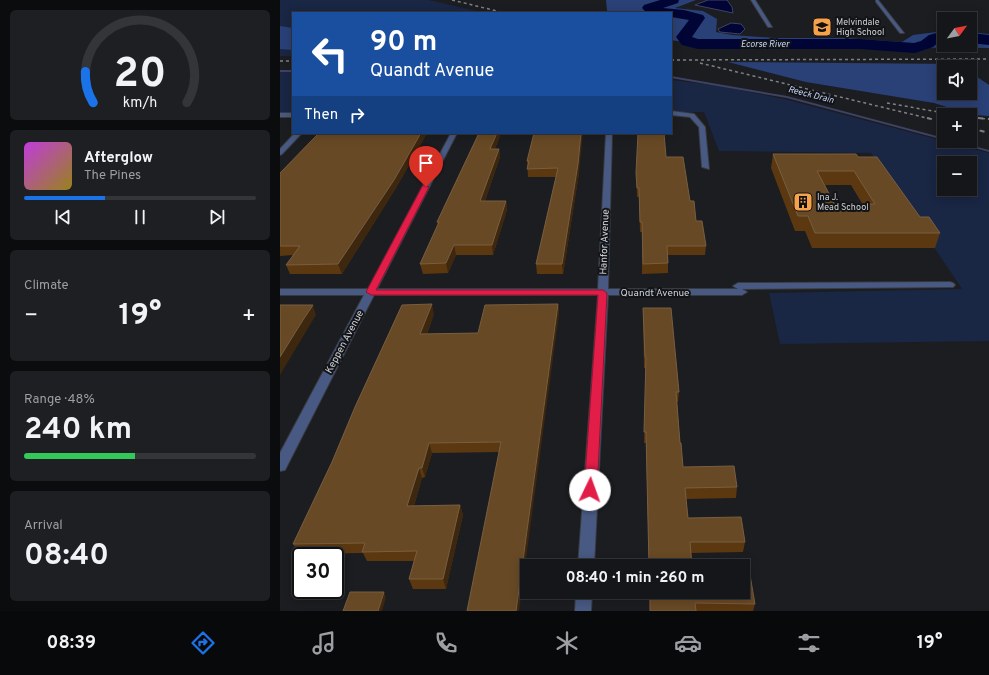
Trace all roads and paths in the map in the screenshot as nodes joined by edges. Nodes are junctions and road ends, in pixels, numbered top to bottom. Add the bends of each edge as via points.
1 (753, 0) edge
2 (877, 1) dead end
3 (770, 26) dead end
4 (902, 32) dead end
5 (672, 113) edge
6 (280, 115) edge
7 (292, 115) edge
8 (298, 134) edge
9 (453, 134) edge
10 (609, 134) edge
11 (280, 152) edge
12 (706, 167) dead end
13 (950, 286) dead end
14 (280, 292) edge
15 (371, 292) junction
16 (603, 293) junction
17 (280, 466) edge
18 (586, 559) edge
19 (584, 599) edge
20 (583, 611) edge

1 - 3 street
2 - 4 street
5 - 12 street via 692,115 702,127
6 - 7 street
8 - 11 street
9 - 15 street, Keppen Avenue
10 - 16 street, Hanfor Avenue
13 - 16 street, Quandt Avenue
14 - 15 street, Quandt Avenue
15 - 16 street, Quandt Avenue
15 - 17 street, Keppen Avenue
16 - 18 street, Hanfor Avenue
19 - 20 street

